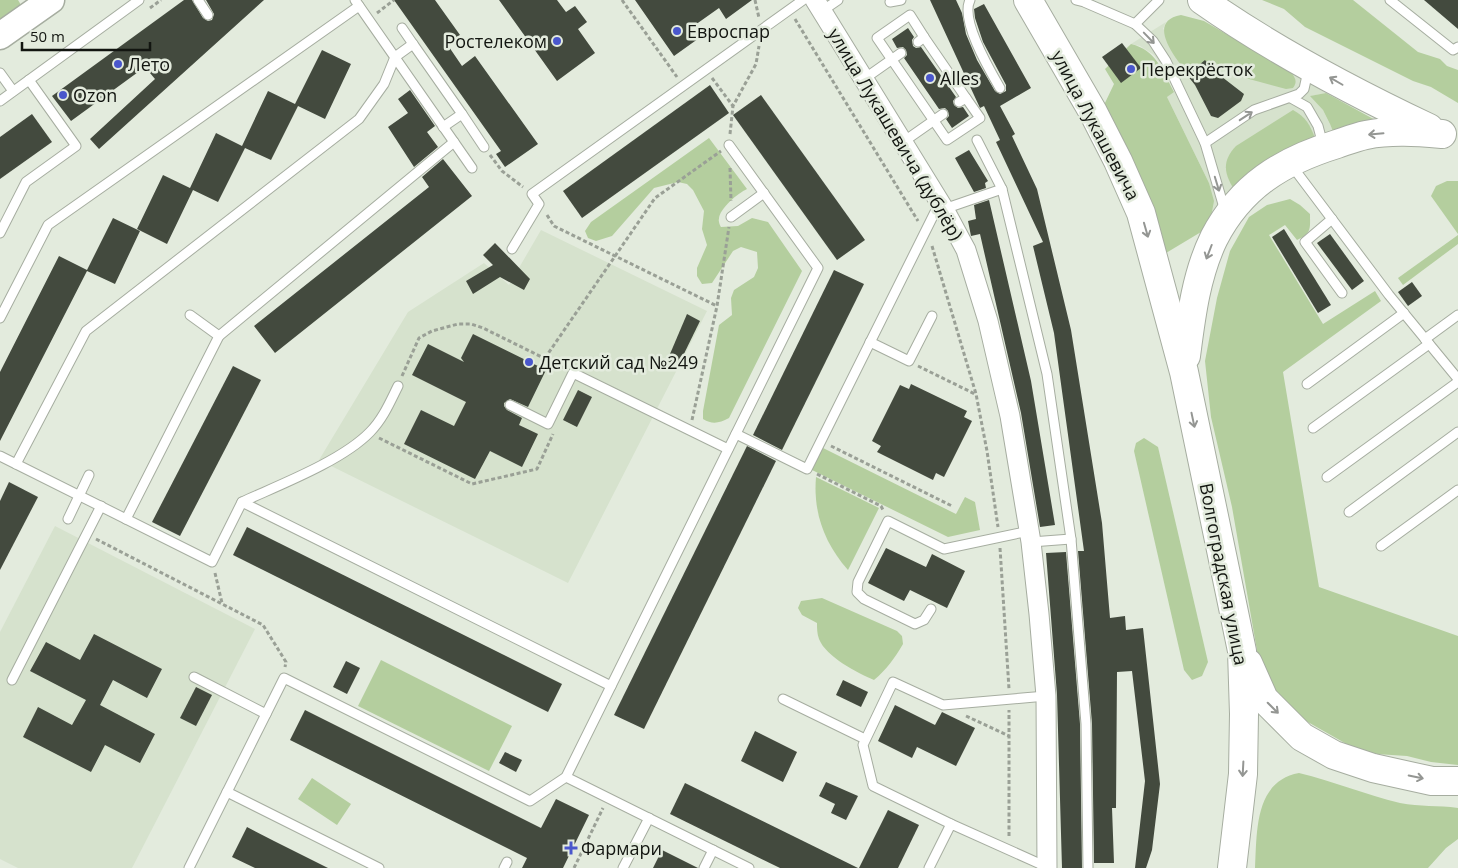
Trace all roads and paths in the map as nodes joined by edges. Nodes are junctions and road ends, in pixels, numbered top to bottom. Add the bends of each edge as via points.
1 (139, 0) edge
2 (198, 0) edge
3 (394, 0) edge
4 (622, 0) edge
5 (803, 0) edge
6 (838, 0) edge
7 (901, 0) edge
8 (970, 0) edge
9 (1028, 0) edge
10 (1159, 0) edge
11 (1202, 0) edge
12 (1390, 0) edge
13 (47, 1) edge
14 (1081, 1) edge
15 (890, 2) dead end
16 (357, 3) edge
17 (819, 6) edge
18 (789, 10) junction
19 (208, 16) dead end
20 (368, 19) junction
21 (1135, 24) junction
22 (402, 28) dead end
23 (762, 29) junction
24 (0, 36) edge
25 (413, 44) junction
26 (1458, 48) edge
27 (901, 53) dead end
28 (395, 57) junction
29 (892, 59) junction
30 (1304, 63) junction
31 (706, 69) junction
32 (0, 73) edge
33 (864, 79) junction
34 (29, 80) junction
35 (683, 86) junction
36 (1000, 88) dead end
37 (13, 91) junction
38 (1291, 98) junction
39 (0, 101) edge
40 (733, 106) junction
41 (462, 114) junction
42 (943, 114) dead end
43 (934, 120) junction
44 (443, 127) junction
45 (1450, 138) edge
46 (977, 140) dead end
47 (454, 142) junction
48 (902, 142) junction
49 (1205, 143) junction
50 (729, 145) junction
51 (484, 146) joint
52 (1324, 148) junction
53 (1289, 162) junction
54 (472, 168) dead end
55 (1002, 189) junction
56 (764, 193) junction
57 (532, 194) junction
58 (942, 205) junction
59 (731, 217) junction
60 (1227, 217) junction
61 (1332, 218) junction
62 (554, 226) dead end
63 (925, 232) junction
64 (0, 233) edge
65 (512, 249) dead end
66 (615, 256) junction
67 (1342, 293) dead end
68 (717, 306) junction
69 (1404, 313) junction
70 (190, 315) dead end
71 (1458, 315) edge
72 (932, 316) dead end
73 (0, 318) edge
74 (219, 336) junction
75 (1427, 341) junction
76 (870, 342) junction
77 (545, 358) junction
78 (910, 361) junction
79 (1184, 372) junction
80 (573, 373) junction
81 (1457, 377) edge
82 (1307, 384) dead end
83 (398, 386) joint
84 (976, 394) junction
85 (510, 404) dead end
86 (548, 424) junction
87 (1313, 428) dead end
88 (690, 430) junction
89 (1458, 432) edge
90 (370, 433) junction
91 (736, 434) junction
92 (821, 441) junction
93 (728, 449) junction
94 (1, 458) edge
95 (16, 464) junction
96 (807, 469) junction
97 (89, 475) dead end
98 (1327, 477) dead end
99 (1458, 490) edge
100 (79, 496) junction
101 (242, 502) junction
102 (101, 506) junction
103 (952, 506) dead end
104 (1349, 512) dead end
105 (68, 518) dead end
106 (126, 519) junction
107 (888, 521) junction
108 (87, 534) junction
109 (1030, 536) junction
110 (999, 537) junction
111 (1071, 538) junction
112 (1381, 546) dead end
113 (212, 562) junction
114 (222, 604) junction
115 (931, 610) dead end
116 (1242, 651) junction
117 (194, 677) dead end
118 (284, 678) junction
119 (12, 680) dead end
120 (611, 686) junction
121 (1046, 696) junction
122 (783, 699) dead end
123 (943, 705) junction
124 (266, 714) junction
125 (1009, 736) dead end
126 (865, 739) junction
127 (566, 777) junction
128 (1458, 781) edge
129 (227, 792) junction
130 (609, 798) junction
131 (649, 818) junction
132 (951, 824) junction
133 (713, 850) junction
134 (1047, 867) edge
135 (189, 868) edge
136 (380, 868) edge
137 (574, 868) edge
138 (624, 868) edge
139 (704, 868) edge
140 (749, 868) edge
141 (929, 868) edge
142 (1088, 868) edge
143 (1232, 868) edge

1 - 34 lane
2 - 19 lane
3 - 20 path
4 - 35 path
5 - 18 lane
6 - 17 lane
7 - 15 lane
8 - 36 lane via 966,10 969,22
9 -> 79 main road, улица Лукашевича via 1093,112 1142,213
10 - 21 lane
11 - 30 main road
12 - 26 lane via 1453,50
13 - 24 main road
14 - 21 lane
16 - 20 lane
16 - 73 lane via 48,225
17 - 33 street, улица Лукашевича (дублёр)
18 - 23 lane
18 - 63 path
20 - 28 lane
21 -> 49 lane via 1153,41 1166,61
22 - 25 lane
23 - 31 lane
23 - 40 path via 756,64
25 - 28 lane
25 - 41 lane
27 - 29 lane
28 - 44 lane
28 - 95 lane via 384,84 359,119 86,331
29 - 33 lane
29 - 43 lane
29 - 43 lane via 877,38 910,15 921,39 963,100 980,118 947,140
30 - 38 lane via 1308,80 1304,89
45 -> 30 main road via 1368,100
31 - 35 lane
31 - 40 path
32 - 37 lane
33 - 48 street, улица Лукашевича (дублёр)
34 - 37 lane
34 - 64 lane via 76,146 26,182
35 - 57 lane
37 - 39 lane
49 -> 38 lane via 1254,110
38 - 52 lane via 1307,107 1318,126
40 - 50 path
41 - 44 lane
41 - 51 lane
42 - 43 lane
43 - 48 lane
44 - 47 lane
45 -> 52 main road via 1403,131 1366,135
46 - 55 lane
47 - 54 lane
47 - 74 lane
48 - 58 street, улица Лукашевича (дублёр)
49 -> 60 lane
50 - 56 lane
50 - 59 path
50 - 66 path via 655,198
51 - 57 path via 502,172
52 - 53 main road
53 - 60 main road via 1263,178 1242,197
53 - 61 lane
55 - 58 lane
55 - 111 lane via 1047,374
56 - 59 lane
56 - 91 lane via 818,268
57 - 65 lane via 539,204
58 - 63 lane
58 - 109 street, улица Лукашевича (дублёр) via 966,250 988,320 1010,416
59 - 68 path
60 -> 79 main road via 1201,272 1191,314
61 - 67 lane via 1305,242
61 - 69 lane
62 - 66 path
63 - 76 lane
63 - 84 path
66 - 68 path
66 - 77 path
68 - 88 path
69 - 75 lane
69 - 82 lane
70 - 74 lane
71 - 75 lane
72 - 78 lane
74 - 106 lane
75 - 81 lane
75 - 87 lane
76 - 78 lane
76 - 92 lane
77 - 80 path
77 - 83 path via 483,328 458,324 419,338
78 - 84 path
79 -> 116 main road, Волгоградская улица
80 - 86 lane
80 - 88 lane
81 - 98 lane
83 - 90 lane
84 - 110 path
85 - 86 lane
86 - 90 path via 553,434 536,470 472,484
88 - 93 lane
89 - 104 lane
90 - 101 lane via 326,463
91 - 93 lane
91 - 96 lane
92 - 96 lane
92 - 103 path
93 - 120 lane
94 - 95 lane
95 - 100 lane
96 - 107 path via 881,506
97 - 100 lane
99 - 112 lane
100 - 102 lane
100 - 105 lane
101 - 113 lane
101 - 120 lane
102 - 106 lane
102 - 108 lane
106 - 113 lane
107 - 110 lane via 944,549
107 - 115 lane via 858,582 857,592 864,599 915,624 924,620
108 - 114 path
108 - 119 lane
109 - 110 lane
109 - 111 lane
109 - 121 street, улица Лукашевича (дублёр)
111 - 142 lane via 1086,724
113 - 114 path
114 - 118 path via 263,625 286,662
116 -> 128 main road via 1264,699 1302,737 1334,755 1374,768 1432,781
116 -> 143 main road, Волгоградская улица via 1243,774
117 - 124 lane
118 - 124 lane
118 - 127 lane via 530,801
120 - 127 lane
121 - 123 lane
121 - 134 street, улица Лукашевича (дублёр)
122 - 126 lane
123 - 125 path
123 - 126 lane via 893,682
124 - 129 lane
126 - 132 lane via 863,745 873,786
127 - 130 lane
129 - 135 lane
129 - 136 lane
130 - 131 lane
130 - 137 path
131 - 133 lane
131 - 138 lane
132 - 134 lane
132 - 141 lane
133 - 139 lane
133 - 140 lane

